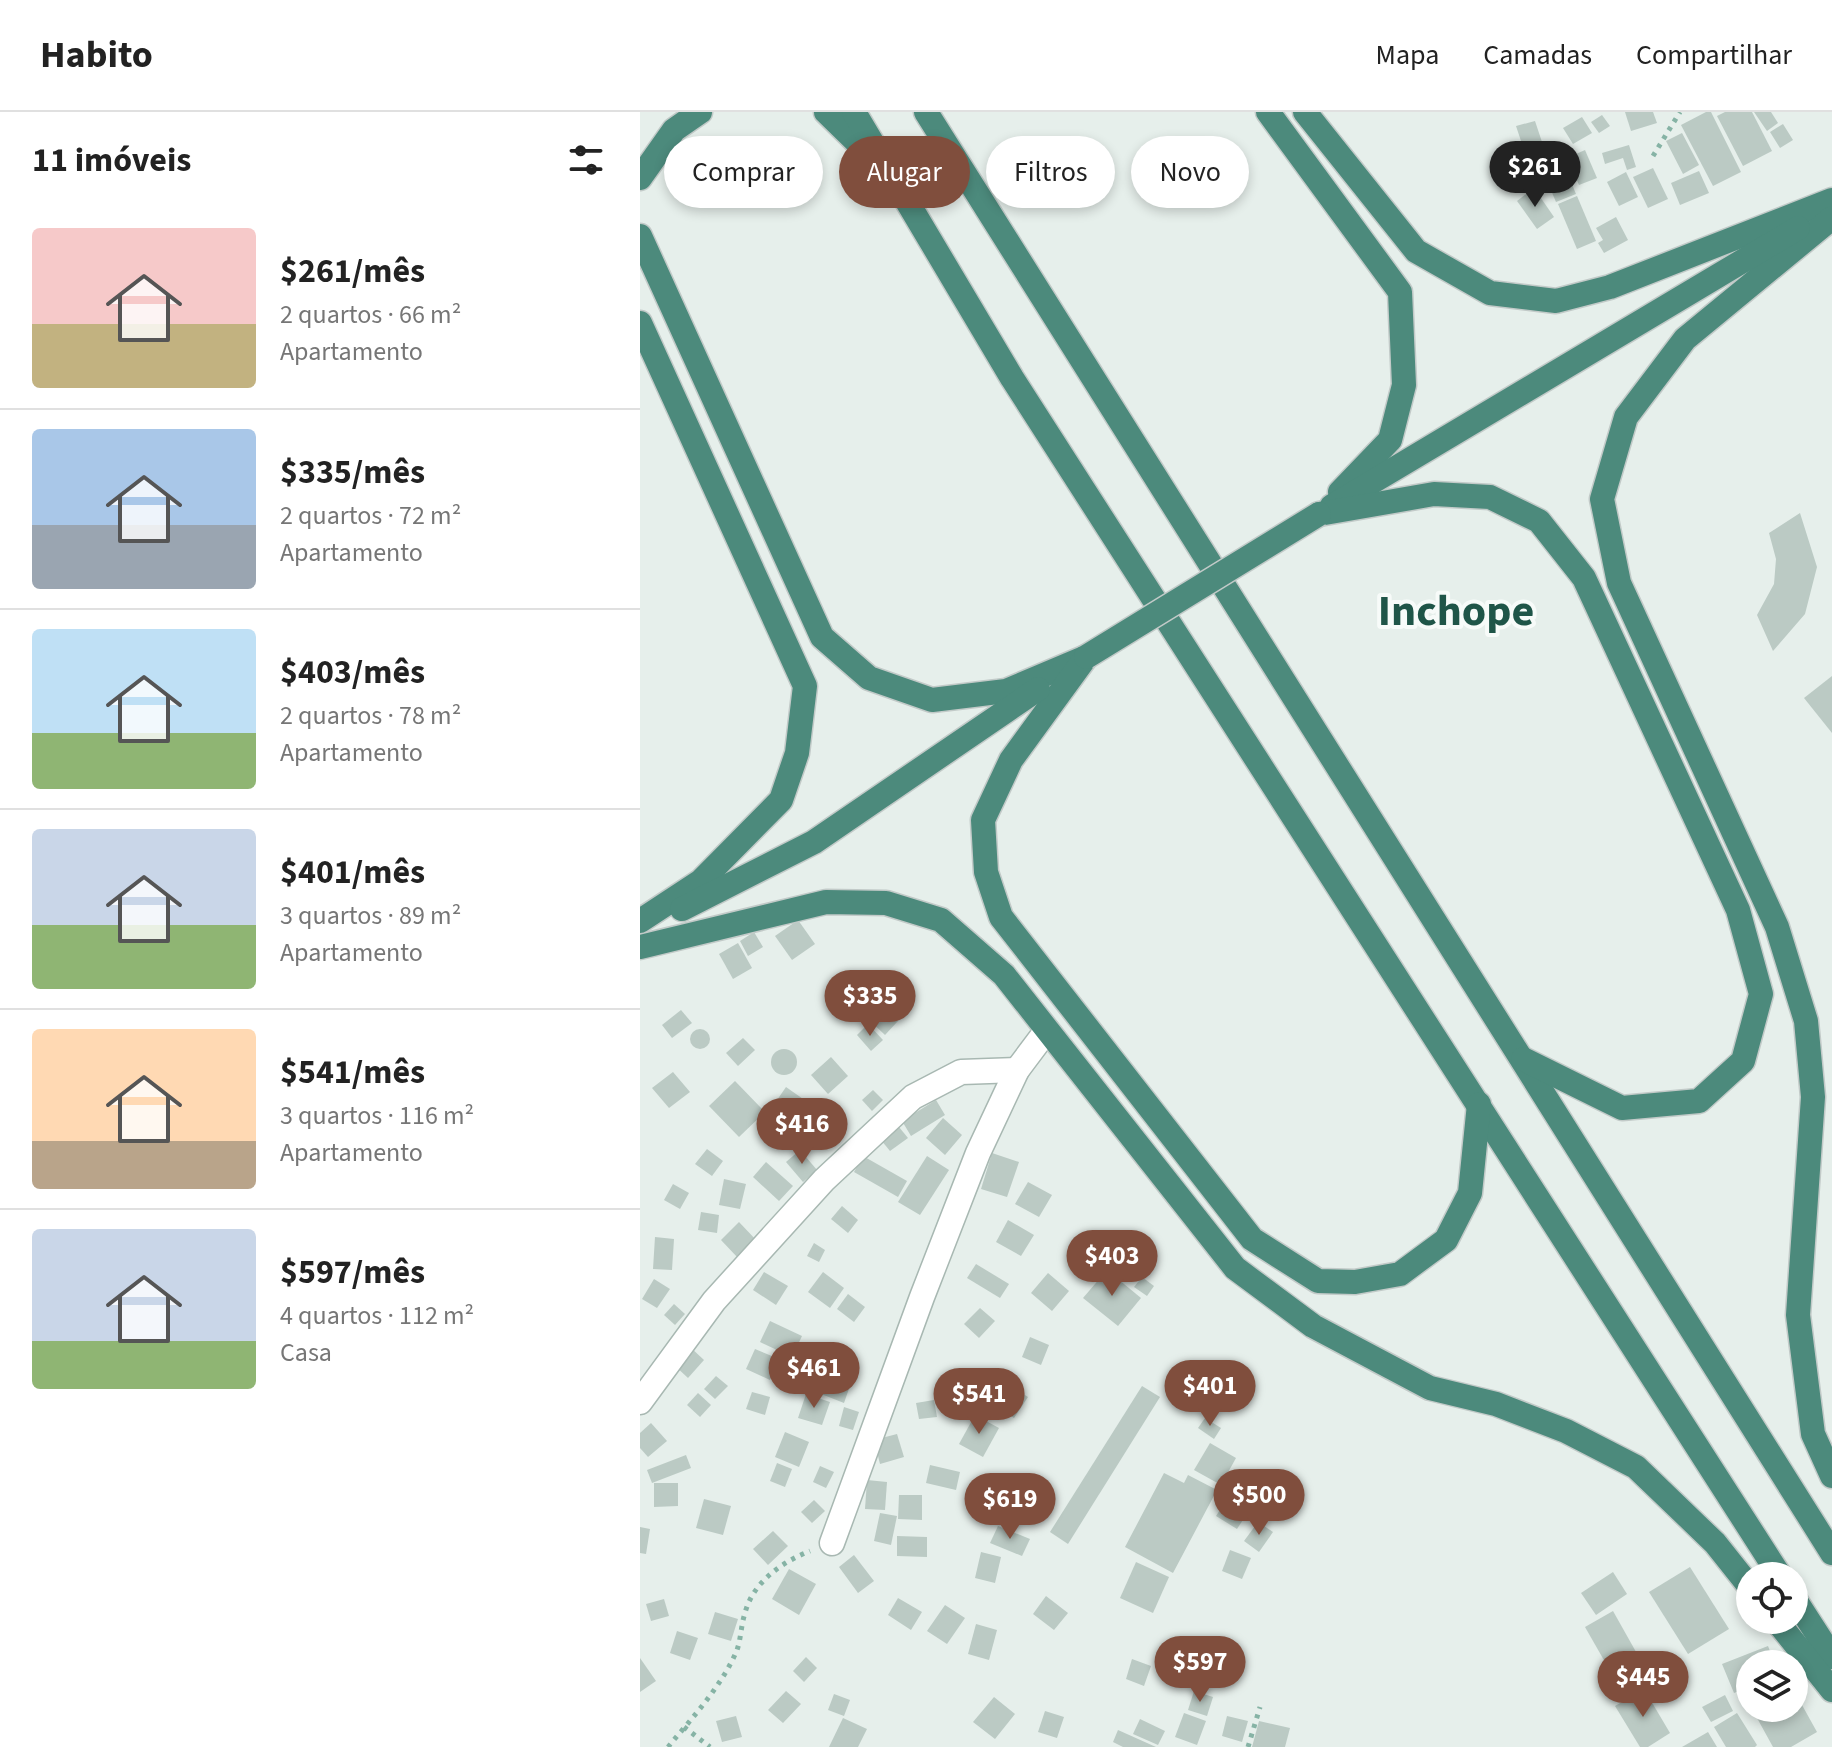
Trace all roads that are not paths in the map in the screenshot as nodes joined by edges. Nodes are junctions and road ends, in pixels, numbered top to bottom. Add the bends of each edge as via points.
1 (700, 112) edge
2 (826, 112) edge
3 (854, 112) edge
4 (926, 112) edge
5 (940, 112) edge
6 (1268, 112) edge
7 (1305, 112) edge
8 (850, 136) edge
9 (869, 136) edge
10 (941, 136) edge
11 (944, 136) edge
12 (640, 178) edge
13 (970, 183) edge
14 (1832, 200) edge
15 (912, 208) edge
16 (1832, 209) edge
17 (1832, 218) edge
18 (640, 236) edge
19 (640, 323) edge
20 (1319, 514) junction
21 (1086, 657) junction
22 (640, 921) edge
23 (640, 930) edge
24 (640, 947) edge
25 (1047, 1030) junction
26 (1522, 1058) junction
27 (1017, 1070) junction
28 (1479, 1104) junction
29 (640, 1402) edge
30 (1832, 1476) edge
31 (832, 1543) road end
32 (1832, 1553) edge
33 (1771, 1562) edge
34 (1736, 1569) edge
35 (1808, 1620) edge
36 (1787, 1634) edge
37 (1832, 1657) edge
38 (1832, 1690) edge

1 - 12 highway via 674,130
2 - 8 highway
3 - 9 highway
4 - 10 highway
5 - 11 highway
6 - 20 highway via 1400,292 1404,385 1390,440
7 - 14 highway via 1416,251 1490,293 1556,301 1610,287
13 - 26 highway
15 - 28 highway via 1012,378
16 - 20 highway
17 - 30 highway via 1685,339 1626,417 1602,499 1619,583 1777,927 1806,1021 1813,1097 1798,1315 1813,1434
18 - 21 highway via 822,637 869,678 932,700 1006,691
19 - 22 highway via 805,686 797,753 781,800 701,881
20 - 21 highway, bridge
20 - 26 highway via 1434,494 1490,497 1539,521 1584,578 1738,910 1761,994 1743,1061 1699,1101 1622,1108
21 - 23 highway via 814,842
21 - 28 highway via 1011,760 983,820 986,872 1001,917 1252,1239 1318,1281 1355,1282 1400,1274 1446,1240 1470,1193
24 - 25 highway via 826,902 886,903 941,920 1004,975
25 - 27 street
25 - 34 highway via 1235,1268 1313,1326 1430,1388 1496,1404 1566,1431 1636,1467
26 - 32 highway
27 - 29 street via 961,1072 913,1097 824,1180 714,1301
27 - 31 street via 927,1283
28 - 33 highway
35 - 37 highway
36 - 38 highway

